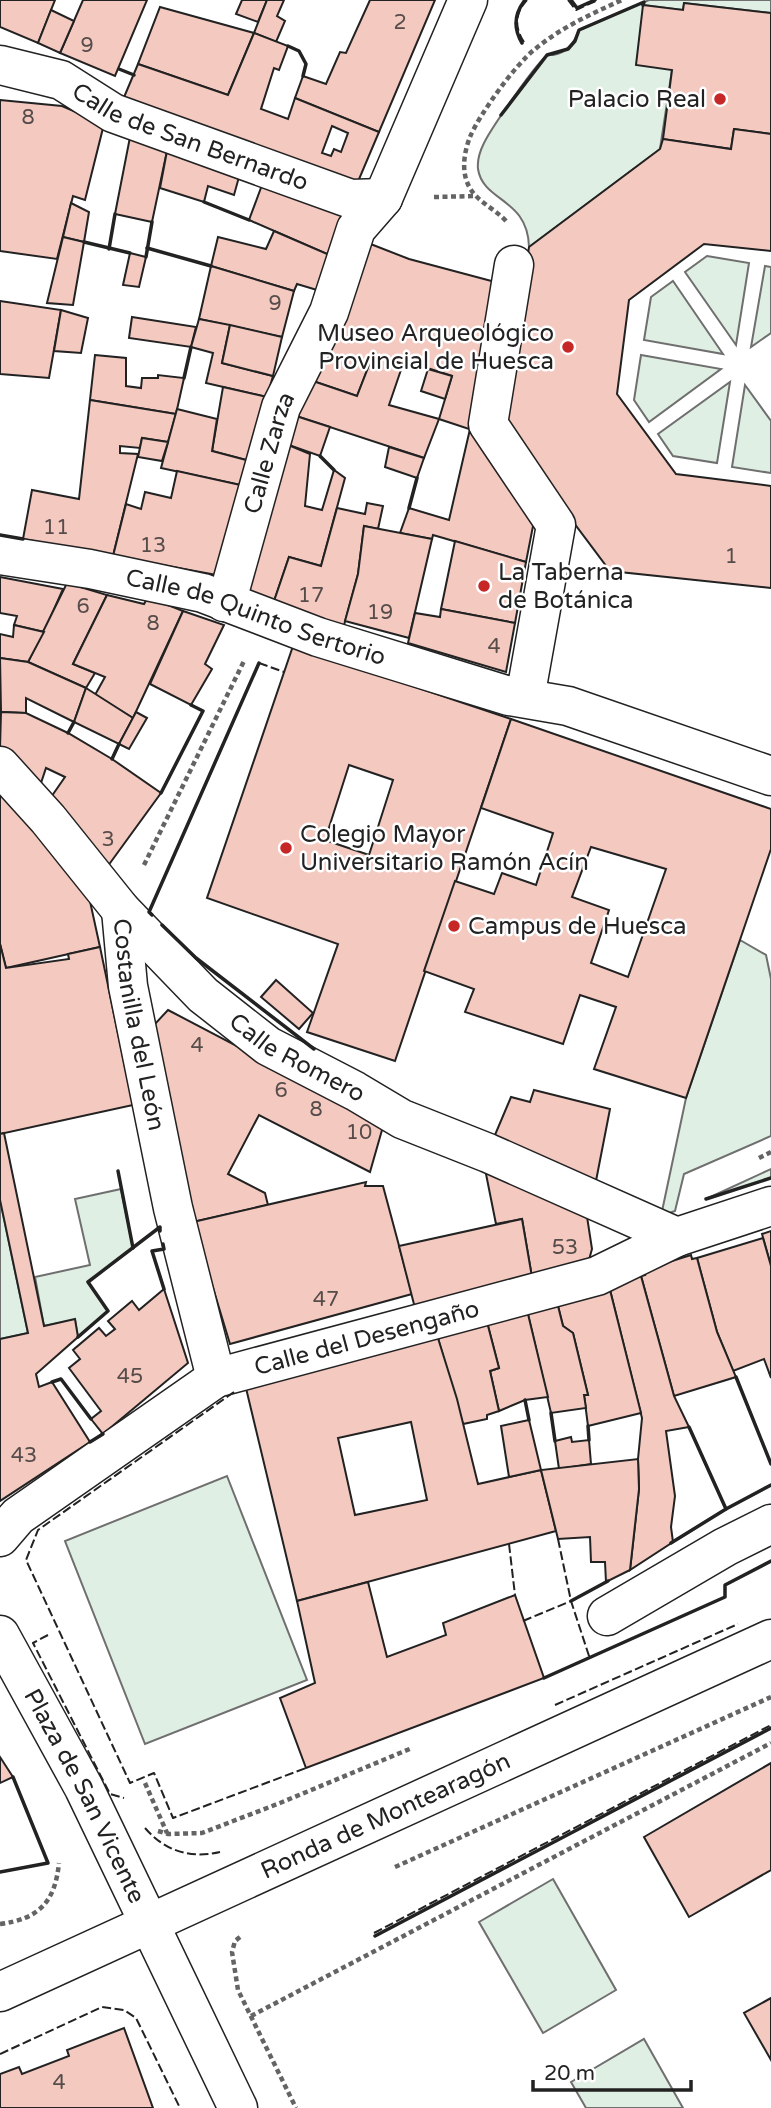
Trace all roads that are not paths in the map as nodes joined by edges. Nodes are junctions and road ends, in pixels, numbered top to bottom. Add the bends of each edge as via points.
1 (468, 0) edge
2 (0, 65) edge
3 (383, 198) junction
4 (514, 265) road end
5 (0, 555) edge
6 (224, 601) junction
7 (517, 697) junction
8 (0, 766) edge
9 (771, 776) edge
10 (121, 910) junction
11 (771, 1206) edge
12 (677, 1237) junction
13 (216, 1378) junction
14 (771, 1524) edge
15 (0, 1537) edge
16 (607, 1616) dead end
17 (0, 1635) edge
18 (771, 1639) edge
19 (148, 1923) junction
20 (0, 1992) edge
21 (238, 2108) edge

1 - 3 street, Calle Zarza
2 - 3 street, Calle de San Bernardo via 61,80 113,113 351,199
3 - 6 street, Calle Zarza via 356,229 329,312 281,407
4 - 7 street via 488,424 556,525
5 - 6 street, Calle de Quinto Sertorio via 90,569
6 - 7 street, Calle de Quinto Sertorio via 318,638
7 - 9 street, Calle de Quinto Sertorio via 568,706
8 - 10 street, Calle Romero
10 - 12 street, Calle Romero via 203,995 268,1046 402,1119
10 - 13 street, Costanilla del León via 128,986 173,1208
11 - 12 street, Calle del Desengaño
12 - 13 street, Calle del Desengaño via 597,1276
13 - 15 street, Calle del Desengaño via 18,1516
14 - 16 street
17 - 19 street, Plaza de San Vicente via 84,1788
18 - 19 street, Ronda de Montearagón
19 - 20 street, Ronda de Montearagón
19 - 21 street, Plaza de San Vicente

